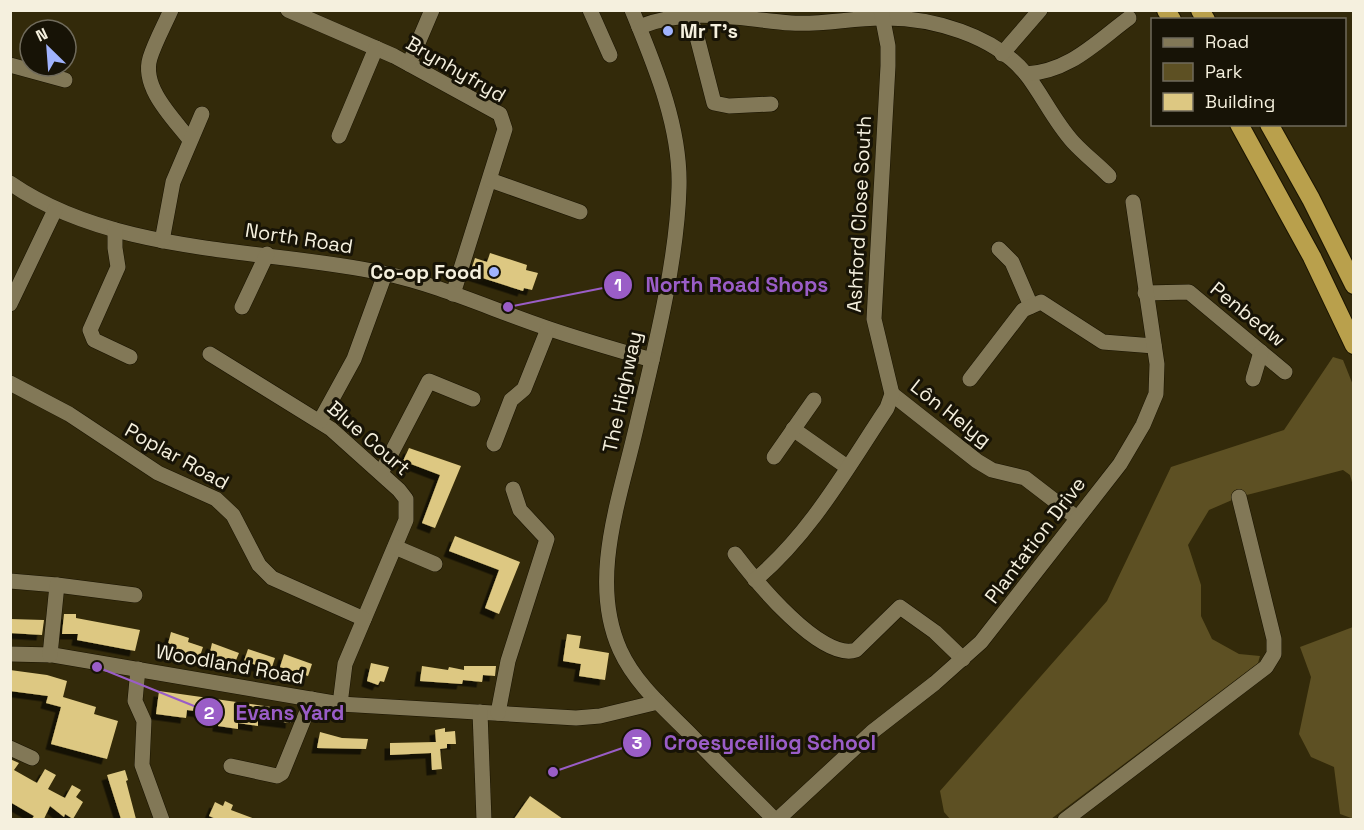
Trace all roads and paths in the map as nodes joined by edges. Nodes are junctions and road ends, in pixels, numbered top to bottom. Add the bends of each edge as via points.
1 (171, 10) edge
2 (288, 10) edge
3 (432, 10) edge
4 (590, 10) edge
5 (632, 10) edge
6 (1040, 10) edge
7 (689, 14) junction
8 (881, 14) edge
9 (1130, 18) dead end
10 (639, 27) junction
11 (376, 48) junction
12 (1002, 54) junction
13 (610, 55) dead end
14 (409, 64) junction
15 (10, 65) edge
16 (1026, 74) junction
17 (65, 80) dead end
18 (771, 104) dead end
19 (202, 114) dead end
20 (1240, 126) edge
21 (1270, 126) edge
22 (339, 136) dead end
23 (190, 140) junction
24 (1109, 177) dead end
25 (490, 180) junction
26 (10, 183) edge
27 (1133, 202) dead end
28 (55, 210) junction
29 (580, 212) dead end
30 (115, 230) junction
31 (162, 241) junction
32 (999, 249) dead end
33 (267, 254) junction
34 (385, 274) junction
35 (1353, 285) edge
36 (1145, 293) junction
37 (453, 294) junction
38 (10, 304) edge
39 (1031, 306) junction
40 (242, 307) dead end
41 (548, 329) junction
42 (1353, 345) edge
43 (1154, 346) junction
44 (1261, 352) junction
45 (210, 354) dead end
46 (130, 357) dead end
47 (652, 360) junction
48 (1286, 372) dead end
49 (970, 379) dead end
50 (1253, 380) dead end
51 (10, 383) edge
52 (891, 393) junction
53 (473, 399) dead end
54 (814, 400) dead end
55 (320, 421) junction
56 (793, 429) junction
57 (494, 444) dead end
58 (774, 457) dead end
59 (848, 467) junction
60 (381, 473) junction
61 (513, 489) dead end
62 (1239, 497) dead end
63 (1077, 519) junction
64 (395, 547) junction
65 (735, 554) dead end
66 (435, 564) dead end
67 (755, 580) junction
68 (10, 581) edge
69 (57, 585) junction
70 (135, 596) dead end
71 (364, 619) junction
72 (10, 654) edge
73 (50, 655) junction
74 (963, 659) junction
75 (138, 669) junction
76 (312, 699) junction
77 (658, 702) junction
78 (340, 704) junction
79 (480, 712) junction
80 (498, 713) junction
81 (10, 748) edge
82 (32, 758) dead end
83 (231, 766) dead end
84 (162, 819) edge
85 (484, 819) edge
86 (776, 819) edge
87 (1065, 819) edge

1 - 23 street via 149,60 149,76 159,99
2 - 11 street, Brynhyfryd
3 - 14 street
4 - 13 street
5 - 10 street, The Highway
6 - 12 street
7 - 8 street via 814,24
7 - 10 street
7 - 18 street via 714,103
8 - 12 street via 965,33
8 - 52 street, Ashford Close South via 888,66 874,319
9 - 16 street via 1073,61
10 - 47 street, The Highway via 673,125 679,166 675,229
11 - 14 street, Brynhyfryd
11 - 22 street
12 - 16 street
14 - 25 street, Brynhyfryd via 500,114 505,129
15 - 17 street
16 - 24 street via 1072,142
19 - 23 street
20 - 42 highway via 1312,257
21 - 35 highway
23 - 31 street via 169,194
25 - 29 street
25 - 37 street, Brynhyfryd
26 - 28 street, North Road
27 - 36 street, Plantation Drive
28 - 30 street, North Road
28 - 38 street
30 - 31 street, North Road
30 - 46 street via 118,267 90,330 94,340
31 - 33 street, North Road
32 - 39 street via 1012,262
33 - 34 street, North Road
33 - 40 street
34 - 37 street, North Road
34 - 55 street via 354,359
36 - 43 street, Plantation Drive
36 - 44 street, Penbedw via 1189,292
37 - 41 street, North Road
39 - 43 street via 1041,302 1103,342
39 - 49 street via 1023,310
41 - 47 street, North Road
41 - 57 street via 524,389 511,400
43 - 63 street, Plantation Drive via 1156,394 1143,425 1120,464
44 - 48 street, Penbedw
44 - 50 street
45 - 55 street, Blue Court
47 - 77 street, The Highway via 610,549 606,605 629,668
51 - 71 street, Poplar Road via 69,414 158,473 216,499 233,514 259,565 272,578
52 - 59 street via 887,408
52 - 63 street, Lôn Helyg via 977,461 992,470 1025,478
53 - 60 street via 429,381
54 - 56 street
55 - 60 street, Blue Court
56 - 58 street
56 - 59 street
59 - 67 street via 789,550
60 - 64 street, Blue Court via 406,499 406,520
61 - 80 street via 520,510 547,539 508,661
62 - 87 street via 1274,639 1274,654 1266,667
63 - 74 street, Plantation Drive via 996,625
64 - 66 street
64 - 71 street, Blue Court
65 - 67 street
67 - 74 street via 814,636 841,650 856,650 900,607
68 - 69 street
69 - 70 street
69 - 73 street
71 - 78 street, Blue Court via 345,664
72 - 73 street, Woodland Road
73 - 75 street, Woodland Road
74 - 86 street, Plantation Drive via 872,732
75 - 76 street, Woodland Road
75 - 84 street via 135,701 144,722 142,765
76 - 78 street, Woodland Road
76 - 83 street via 282,773 277,776
77 - 80 street, Woodland Road via 592,717
77 - 86 street, The Highway
78 - 79 street, Woodland Road
79 - 80 street, Woodland Road
79 - 85 street
81 - 82 street

